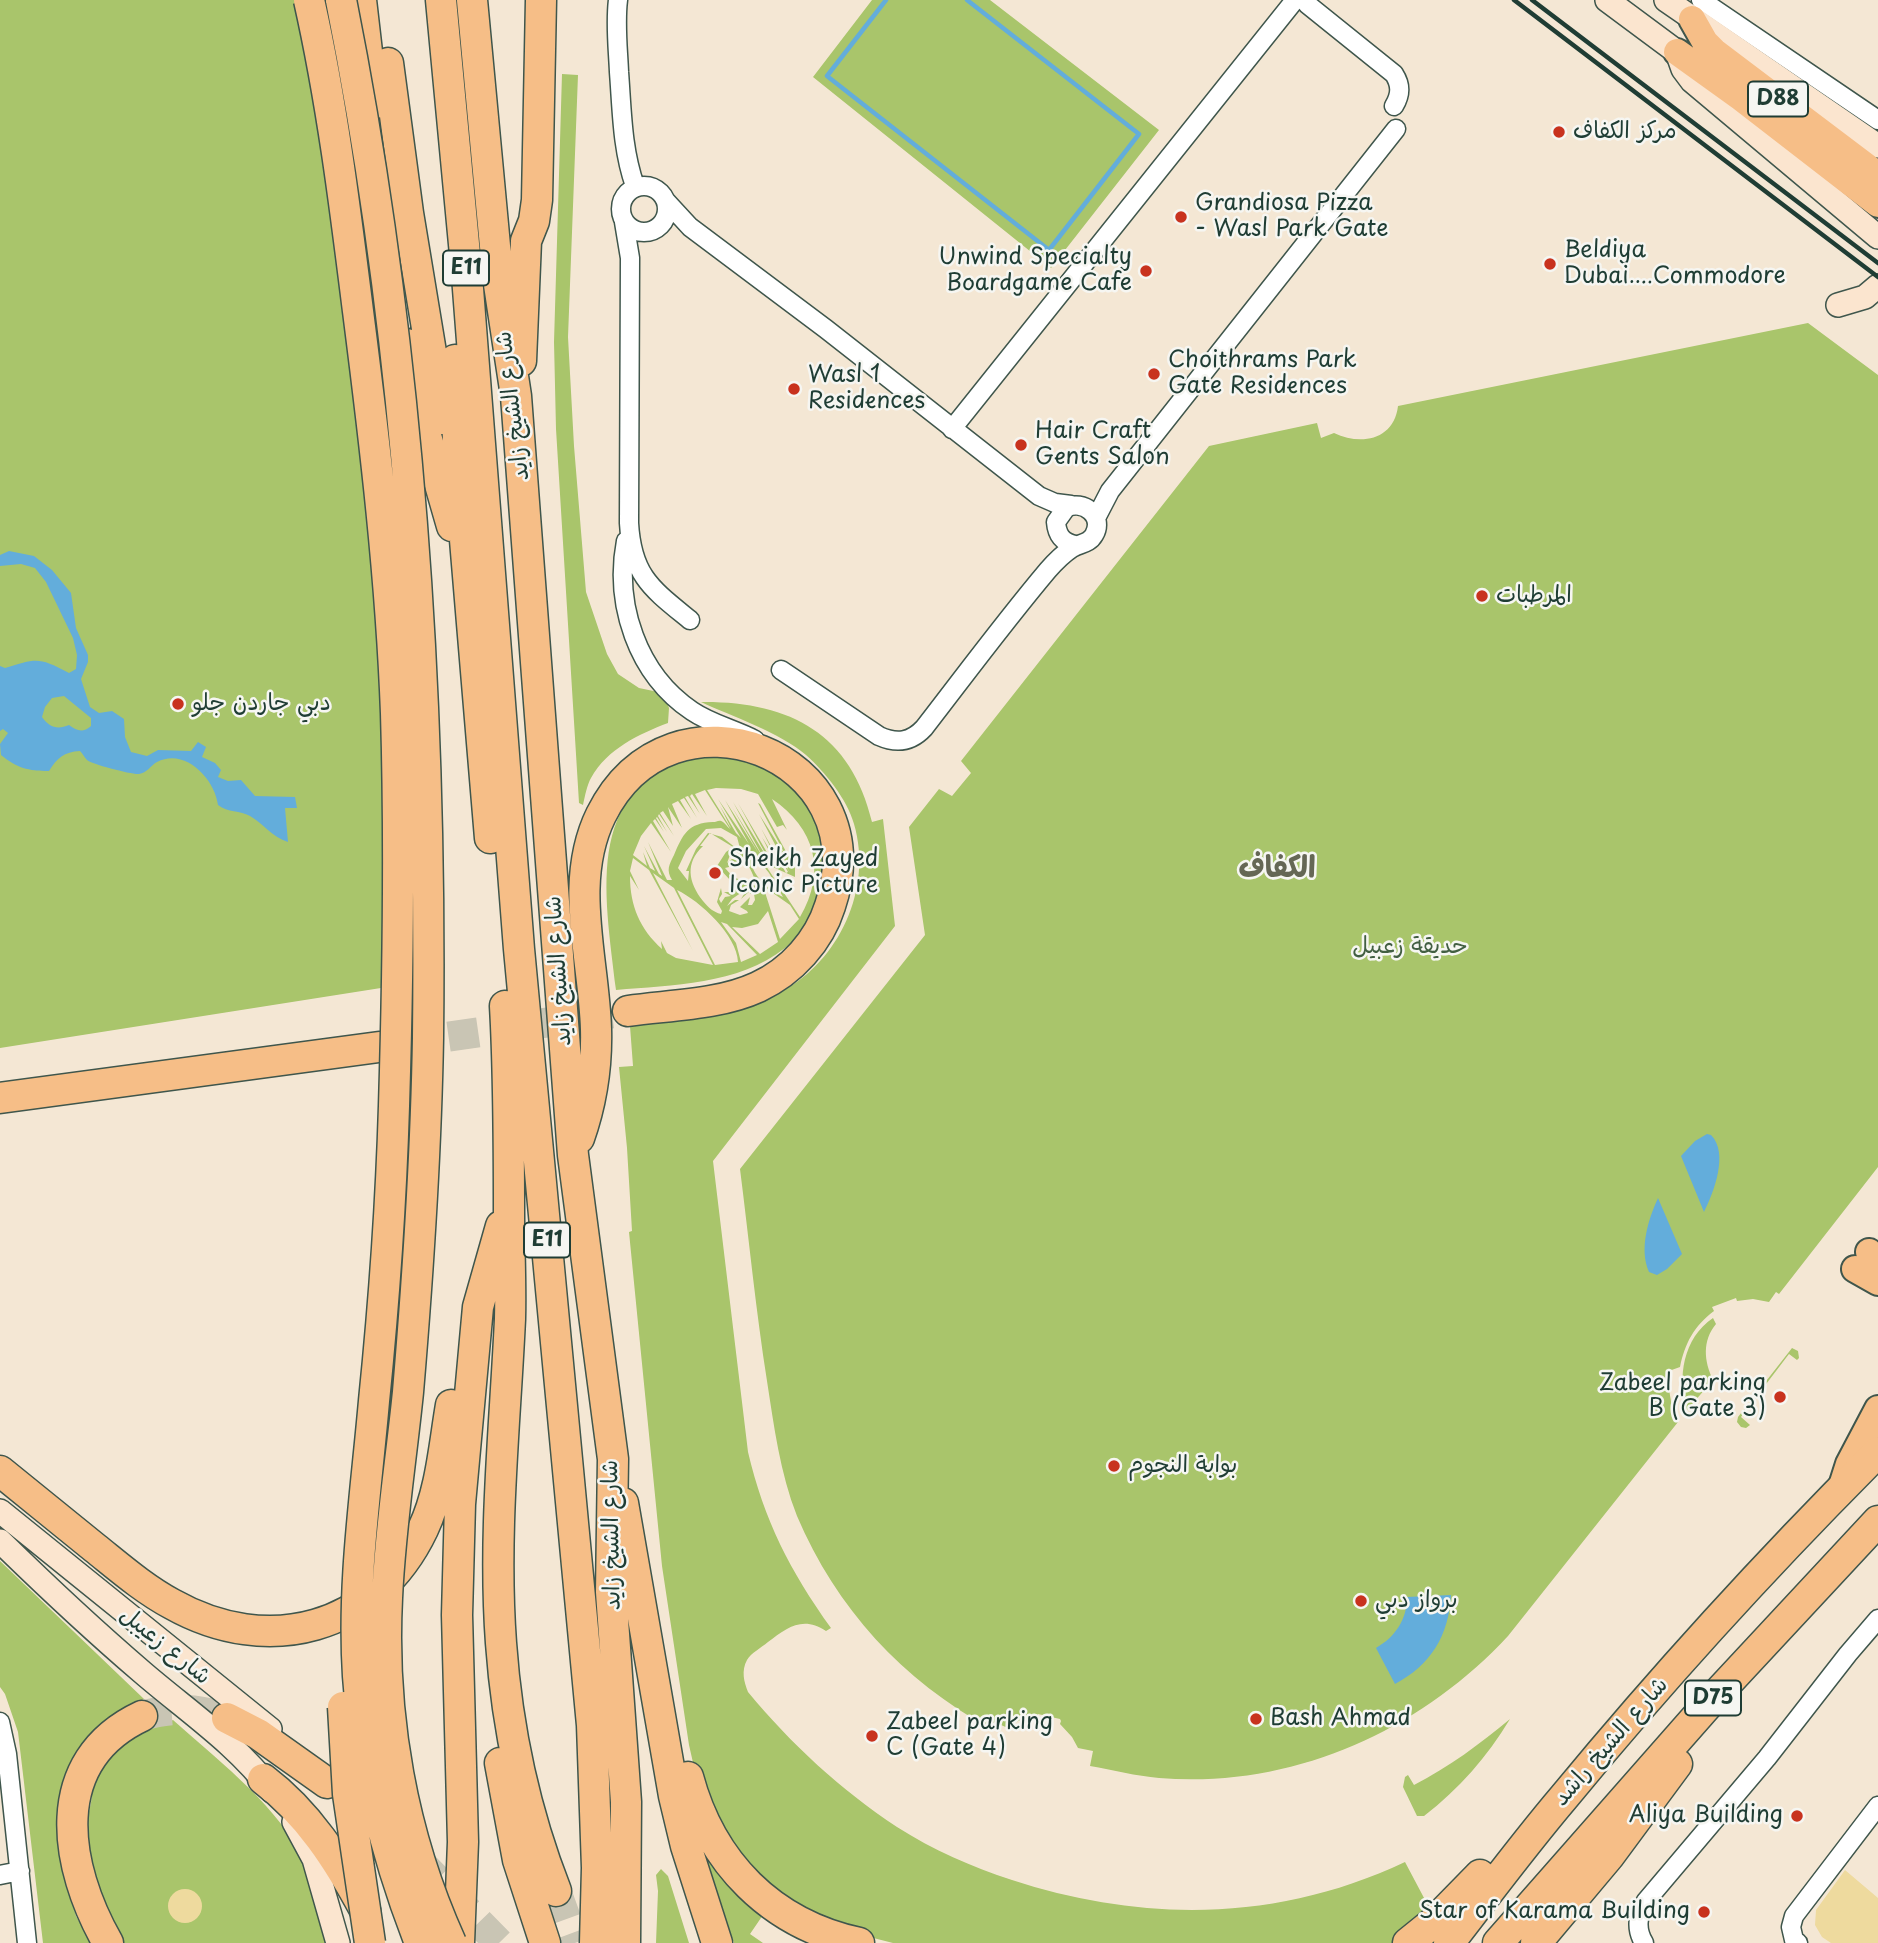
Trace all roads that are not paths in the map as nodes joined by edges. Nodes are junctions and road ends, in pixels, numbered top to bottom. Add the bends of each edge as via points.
1 (309, 0) edge
2 (341, 0) edge
3 (361, 0) edge
4 (381, 0) edge
5 (426, 0) edge
6 (441, 0) edge
7 (472, 0) edge
8 (541, 0) edge
9 (618, 0) edge
10 (1607, 0) edge
11 (1666, 0) edge
12 (1301, 2) edge
13 (1721, 8) edge
14 (1697, 10) edge
15 (1677, 52) junction
16 (1394, 106) dead end
17 (1878, 120) edge
18 (1396, 130) dead end
19 (1873, 177) edge
20 (635, 186) junction
21 (666, 201) junction
22 (624, 222) junction
23 (663, 222) junction
24 (690, 227) junction
25 (647, 232) junction
26 (1878, 237) edge
27 (630, 258) junction
28 (1878, 286) edge
29 (1838, 305) dead end
30 (516, 396) junction
31 (952, 429) junction
32 (1039, 496) junction
33 (1083, 509) junction
34 (463, 510) junction
35 (629, 523) junction
36 (1057, 528) junction
37 (1075, 545) junction
38 (1049, 569) junction
39 (468, 572) junction
40 (690, 620) dead end
41 (780, 670) dead end
42 (793, 770) junction
43 (628, 1010) tunnel mouth
44 (379, 1046) tunnel mouth
45 (0, 1098) edge
46 (573, 1155) junction
47 (509, 1202) junction
48 (1867, 1261) edge
49 (1878, 1282) edge
50 (478, 1307) junction
51 (1878, 1409) edge
52 (1878, 1452) edge
53 (612, 1458) junction
54 (0, 1471) edge
55 (1841, 1489) junction
56 (0, 1511) edge
57 (1878, 1521) edge
58 (0, 1542) edge
59 (357, 1588) junction
60 (1878, 1619) edge
61 (501, 1641) junction
62 (656, 1685) junction
63 (1717, 1694) junction
64 (142, 1716) tunnel mouth
65 (227, 1718) tunnel mouth
66 (0, 1721) edge
67 (263, 1779) junction
68 (327, 1783) joint
69 (1878, 1806) edge
70 (1535, 1832) junction
71 (353, 1836) junction
72 (463, 1842) junction
73 (20, 1871) junction
74 (0, 1875) edge
75 (1554, 1880) junction
76 (556, 1891) tunnel mouth
77 (27, 1943) edge
78 (108, 1943) edge
79 (338, 1943) edge
80 (351, 1943) edge
81 (370, 1943) edge
82 (382, 1943) edge
83 (420, 1943) edge
84 (451, 1943) edge
85 (459, 1943) edge
86 (470, 1943) edge
87 (545, 1943) edge
88 (595, 1943) edge
89 (625, 1943) edge
90 (717, 1943) edge
91 (859, 1943) edge
92 (1408, 1943) edge
93 (1449, 1943) edge
94 (1499, 1943) edge
95 (1516, 1943) edge
96 (1536, 1943) edge
97 (1644, 1943) edge
98 (1798, 1943) edge

1 - 59 highway, bridge via 365,365 396,709 394,1114 383,1308
2 - 84 highway, bridge via 375,195 396,364 414,541 427,781 428,1032 423,1179 412,1346 388,1571 388,1691 408,1819 429,1891
3 - 39 highway via 414,380 437,478
4 - 34 highway via 423,312
5 - 34 highway via 452,278
6 - 88 highway, شارع الشيخ زايد / E11 via 519,949 592,1725
7 - 30 highway, شارع الشيخ زايد / E11 via 498,278
8 - 30 highway via 537,200 526,241
9 - 20 street via 623,135
10 - 15 main road, D88
11 - 14 main road, D88
12 - 16 street via 1394,74 1400,93
12 - 31 street
13 - 14 street
13 - 17 street
14 - 19 main road, D88 via 1705,42 1714,51
15 - 19 main road, D88 via 1741,98
15 - 26 main road via 1692,81
18 - 33 street via 1111,491
20 - 21 street via 651,186
20 - 22 street via 621,201
21 - 23 street
21 - 24 street
22 - 25 street
22 - 27 street
23 - 24 street
23 - 25 street
24 - 31 street
25 - 27 street
27 - 35 street
28 - 29 main road via 1865,297
30 - 46 highway, شارع الشيخ زايد / E11
31 - 32 street
32 - 33 street
32 - 36 street
33 - 36 street via 1061,512
33 - 37 street via 1096,531 1088,542
34 - 39 highway
35 - 40 street via 632,551 643,576
35 - 42 street via 623,569 626,608 638,646 655,676 692,711 757,741
36 - 37 street
36 - 38 street
37 - 38 street
38 - 41 street via 924,728 908,740 888,741
39 - 47 highway via 505,996
42 - 43 highway via 822,800 834,823 838,848 834,897 813,941 779,975 749,990 720,999
42 - 46 highway via 768,754 739,744 690,744 643,762 609,801 594,832 586,867 596,1053 588,1105
44 - 45 highway
46 - 53 highway, شارع الشيخ زايد / E11
47 - 50 highway
47 - 61 highway via 510,1315 499,1526
48 - 49 main road
50 - 54 highway via 460,1358 439,1479 423,1528 383,1585 325,1623 256,1631 194,1615 138,1583
50 - 72 highway via 458,1541
51 - 55 main road, شارع الشيخ راشد / D75
52 - 55 highway, شارع الشيخ راشد / D75
53 - 62 highway
53 - 89 highway, شارع الشيخ زايد / E11 via 611,1592 626,1802
55 - 70 highway, شارع الشيخ راشد / D75 via 1707,1632
56 - 68 main road, شارع زعيبل via 278,1736
57 - 63 highway, شارع الشيخ راشد / D75
58 - 67 main road
59 - 71 highway, bridge via 343,1685
59 - 83 highway, bridge via 358,1674 370,1775 387,1847
60 - 97 street via 1646,1901 1639,1917
61 - 76 highway via 522,1782
61 - 87 highway via 495,1713 506,1807 525,1886
62 - 90 highway via 686,1846
62 - 91 highway via 698,1811 732,1868 786,1913
63 - 75 highway, شارع الشيخ راشد / D75
63 - 96 highway via 1671,1774
64 - 78 highway via 109,1737 85,1768 74,1805 74,1852 87,1902
65 - 68 highway
66 - 73 street
67 - 79 main road via 308,1844
67 - 82 highway via 314,1828
69 - 98 street via 1800,1906 1791,1927
70 - 92 highway via 1500,1854
70 - 93 highway, شارع الشيخ راشد / D75
71 - 80 highway, bridge
71 - 81 highway, bridge
72 - 85 highway
72 - 86 highway
73 - 74 street
73 - 77 street
75 - 94 highway, شارع الشيخ راشد / D75
75 - 95 highway

